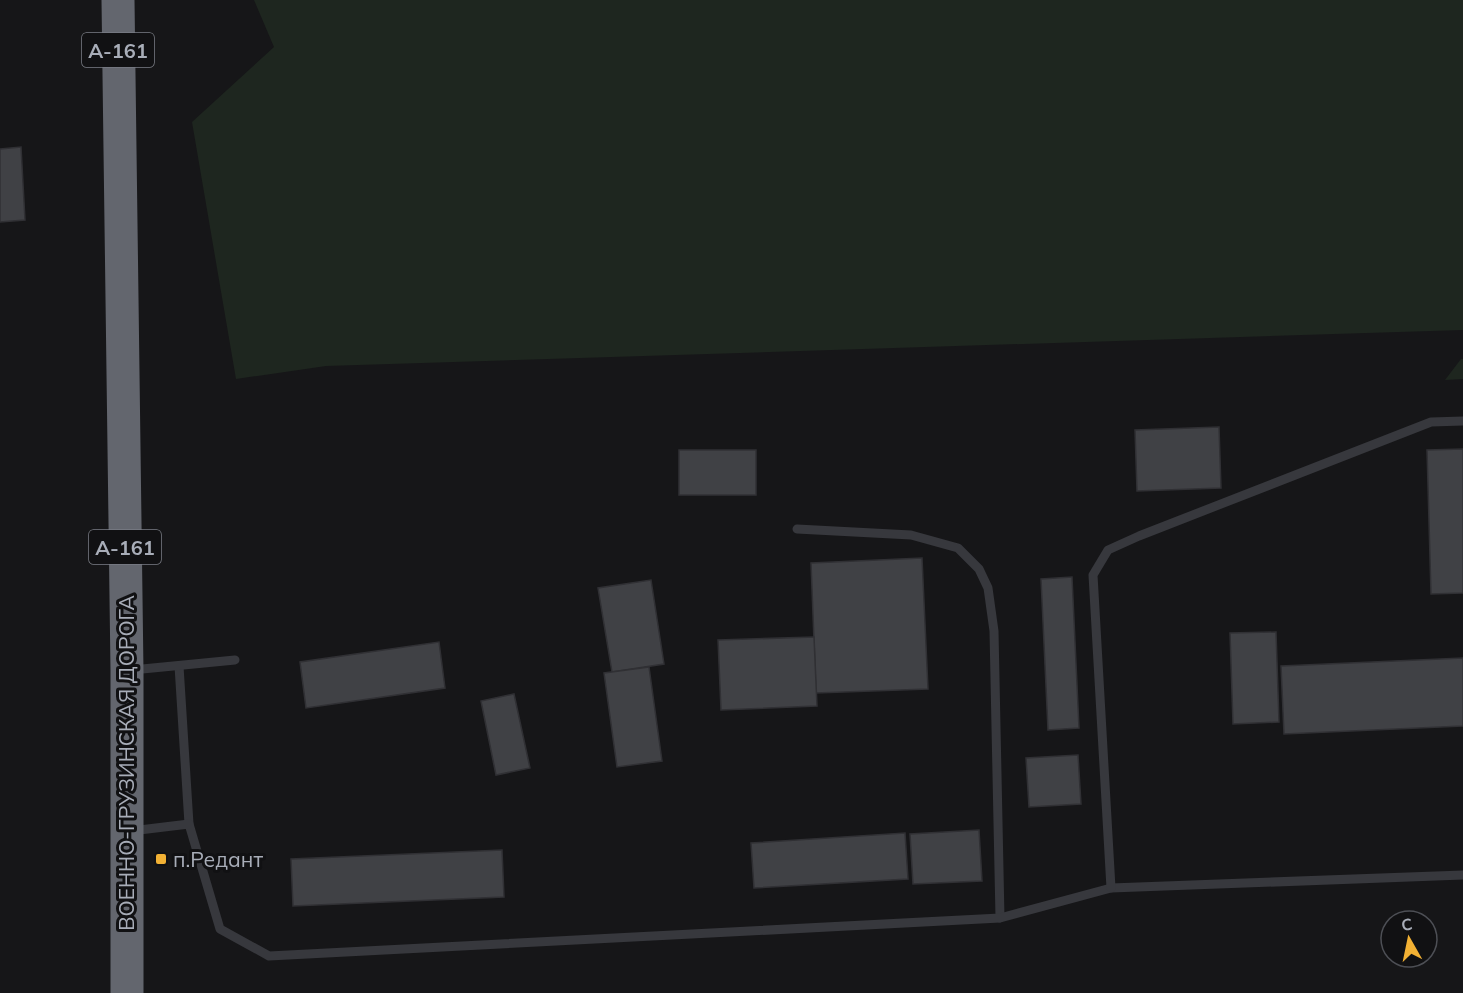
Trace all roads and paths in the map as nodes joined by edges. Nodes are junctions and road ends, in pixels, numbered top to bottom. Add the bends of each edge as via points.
1 (118, 0) edge
2 (1463, 420) edge
3 (797, 529) dead end
4 (235, 660) dead end
5 (179, 666) junction
6 (127, 671) junction
7 (189, 824) junction
8 (126, 832) junction
9 (1463, 874) edge
10 (1111, 888) junction
11 (1000, 918) junction
12 (127, 993) edge

1 - 6 highway, ВОЕННО-ГРУЗИНСКАЯ ДОРОГА / А-161
2 - 10 lane via 1431,422 1108,550 1093,574
3 - 11 lane via 911,535 958,548 979,570 988,588 994,631
4 - 5 lane
5 - 6 lane
5 - 7 lane
6 - 8 highway, ВОЕННО-ГРУЗИНСКАЯ ДОРОГА / А-161
7 - 8 lane
7 - 11 lane via 220,929 269,956
8 - 12 highway, ВОЕННО-ГРУЗИНСКАЯ ДОРОГА / А-161
9 - 10 lane
10 - 11 lane

